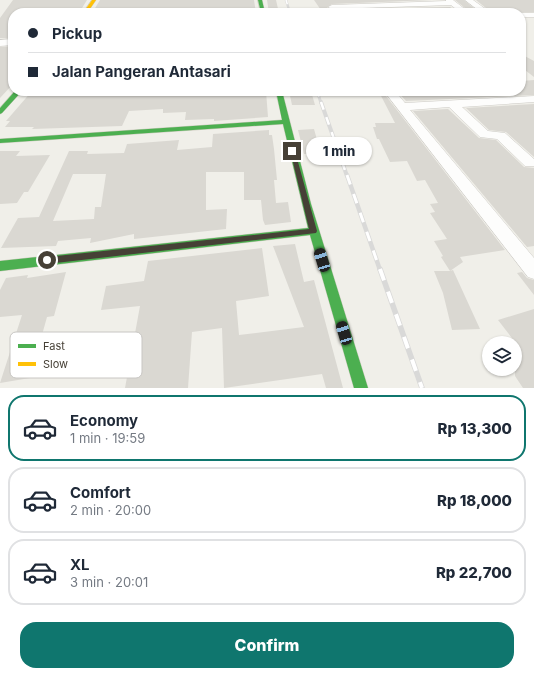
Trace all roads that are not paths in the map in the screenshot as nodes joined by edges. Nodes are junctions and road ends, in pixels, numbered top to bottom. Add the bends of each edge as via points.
1 (326, 0) edge
2 (468, 0) edge
3 (451, 2) edge
4 (332, 8) edge
5 (363, 8) edge
6 (459, 8) edge
7 (480, 8) edge
8 (14, 96) edge
9 (280, 96) edge
10 (393, 96) edge
11 (477, 96) edge
12 (529, 100) edge
13 (483, 102) junction
14 (452, 104) junction
15 (401, 107) junction
16 (534, 108) edge
17 (0, 112) edge
18 (285, 122) junction
19 (0, 141) edge
20 (530, 163) dead end
21 (313, 231) junction
22 (0, 266) edge
23 (534, 271) edge
24 (361, 388) edge

1 - 4 street
2 - 7 street
3 - 5 street
3 - 6 street
8 - 17 street
9 - 18 street
10 - 15 street
11 - 13 street
12 - 13 street
12 - 16 street
13 - 14 street
14 - 15 street
14 - 20 street via 483,134 503,136
15 - 23 street
18 - 19 street
18 - 21 street
21 - 22 street
21 - 24 street

